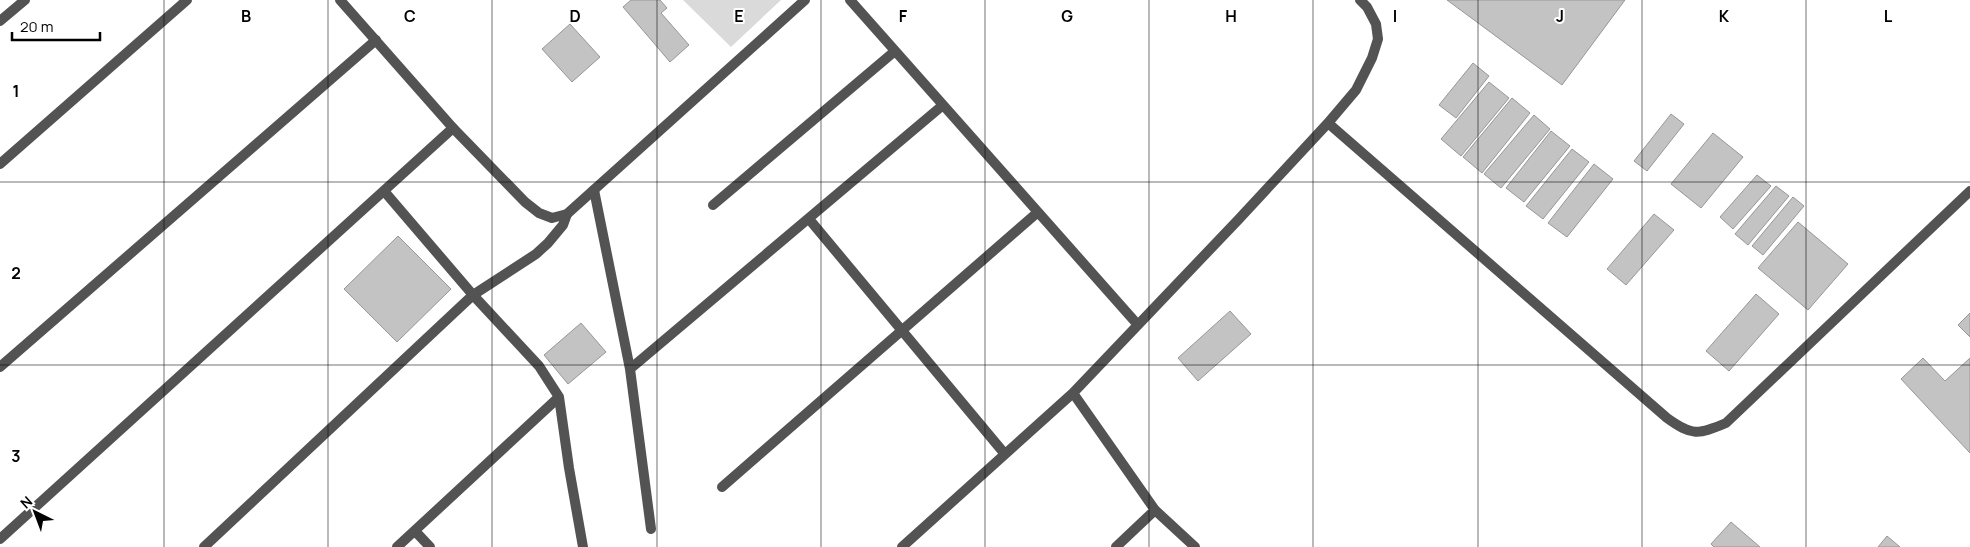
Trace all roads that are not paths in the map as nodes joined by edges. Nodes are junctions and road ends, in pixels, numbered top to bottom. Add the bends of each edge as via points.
1 (25, 0) edge
2 (187, 0) edge
3 (340, 0) edge
4 (805, 0) edge
5 (850, 0) edge
6 (1360, 0) edge
7 (0, 21) edge
8 (376, 40) junction
9 (895, 51) junction
10 (943, 105) junction
11 (1328, 123) junction
12 (453, 128) junction
13 (0, 164) edge
14 (594, 190) junction
15 (384, 191) junction
16 (1970, 191) edge
17 (713, 205) dead end
18 (1038, 212) junction
19 (567, 214) junction
20 (809, 219) junction
21 (473, 295) junction
22 (1138, 325) junction
23 (902, 331) junction
24 (0, 367) edge
25 (630, 369) junction
26 (1073, 392) junction
27 (559, 396) junction
28 (1004, 453) junction
29 (722, 487) dead end
30 (1155, 510) junction
31 (650, 529) dead end
32 (415, 531) junction
33 (0, 539) edge
34 (204, 547) edge
35 (398, 547) edge
36 (430, 547) edge
37 (583, 547) edge
38 (902, 547) edge
39 (1116, 547) edge
40 (1195, 547) edge

1 - 7 street
2 - 13 street
3 - 8 street
4 - 14 street
5 - 9 street
6 - 11 street via 1376,24 1378,39 1356,90
8 - 12 street
8 - 24 street
9 - 10 street
9 - 17 street
10 - 18 street
10 - 20 street
11 - 16 street via 1684,430 1705,432 1726,423
11 - 22 street
12 - 15 street
12 - 19 street via 539,213 552,218
14 - 19 street
14 - 25 street
15 - 21 street
15 - 33 street
18 - 22 street
18 - 23 street
19 - 21 street via 560,230 536,254
20 - 23 street
20 - 25 street
21 - 27 street via 539,366
21 - 34 street
22 - 26 street
23 - 28 street
23 - 29 street
25 - 31 street
26 - 28 street
26 - 30 street
27 - 32 street
27 - 37 street
28 - 38 street
30 - 39 street
30 - 40 street
32 - 35 street
32 - 36 street

